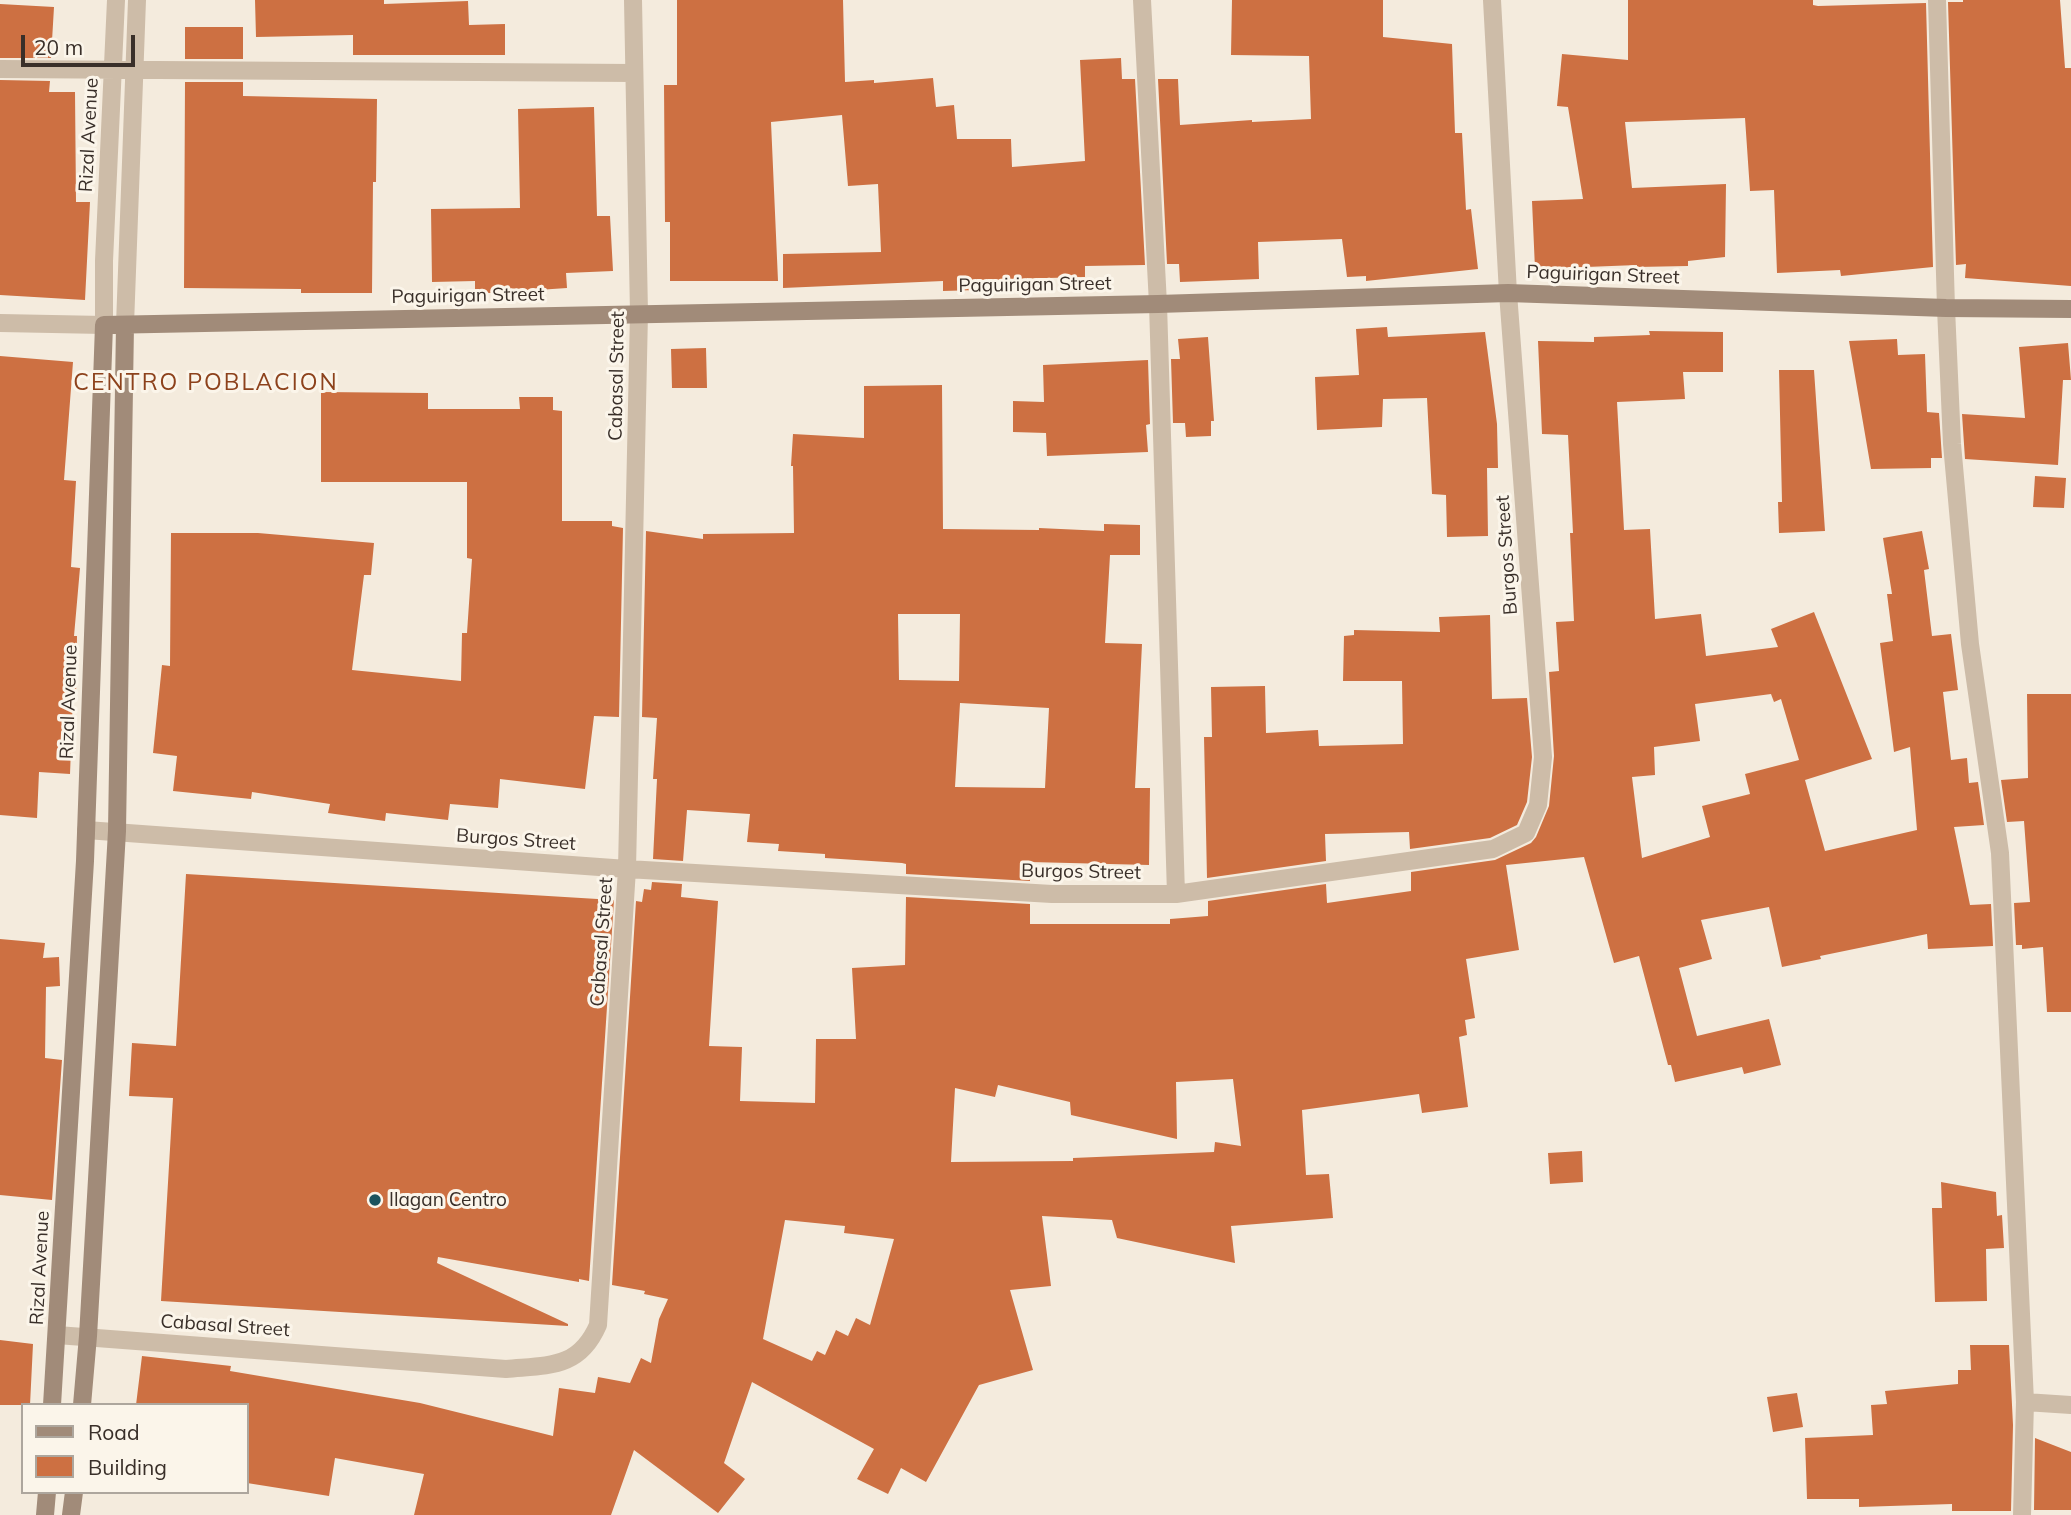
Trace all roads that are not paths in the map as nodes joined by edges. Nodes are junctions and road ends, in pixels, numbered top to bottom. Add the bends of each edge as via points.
1 (117, 0) edge
2 (137, 0) edge
3 (633, 0) edge
4 (1142, 0) edge
5 (1492, 0) edge
6 (1937, 0) edge
7 (0, 69) edge
8 (114, 70) junction
9 (134, 71) junction
10 (634, 73) junction
11 (1508, 293) junction
12 (1158, 304) junction
13 (1946, 308) junction
14 (2071, 309) edge
15 (639, 313) junction
16 (0, 323) edge
17 (104, 325) junction
18 (125, 325) junction
19 (86, 830) junction
20 (117, 831) junction
21 (627, 869) junction
22 (1176, 894) junction
23 (57, 1335) junction
24 (88, 1336) junction
25 (2025, 1402) junction
26 (52, 1403) edge
27 (82, 1403) edge
28 (2071, 1405) edge
29 (47, 1494) edge
30 (74, 1494) edge
31 (45, 1515) edge
32 (71, 1515) edge
33 (2022, 1515) edge

1 - 8 street, Rizal Avenue
2 - 9 street
3 - 10 street, Cabasal Street
4 - 12 street
5 - 11 street, Burgos Street
6 - 13 street
7 - 8 street
8 - 9 street
8 - 17 street, Rizal Avenue
9 - 10 street
9 - 18 street
10 - 15 street, Cabasal Street
11 - 12 main road, Paguirigan Street
11 - 13 main road, Paguirigan Street
11 - 22 street, Burgos Street via 1543,758 1538,804 1526,833 1493,849
12 - 15 main road, Paguirigan Street
12 - 22 street
13 - 14 main road, Paguirigan Street
13 - 25 street via 1952,444 1970,644 2000,853
15 - 18 main road, Paguirigan Street
15 - 21 street, Cabasal Street
16 - 17 street, Paguirigan Street
17 - 18 main road, Paguirigan Street
17 - 19 main road, Rizal Avenue
18 - 20 main road
19 - 20 street, Burgos Street
19 - 23 main road, Rizal Avenue
20 - 21 street, Burgos Street
20 - 24 main road
21 - 22 street, Burgos Street via 1052,894
21 - 24 street, Cabasal Street via 598,1325 591,1342 576,1356 553,1365 506,1369
23 - 24 street, Cabasal Street
23 - 26 main road, Rizal Avenue
24 - 27 main road
25 - 28 street
25 - 33 street
29 - 31 main road
30 - 32 main road

